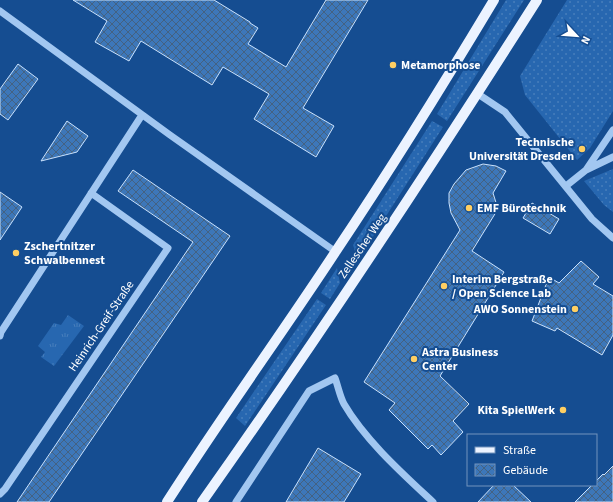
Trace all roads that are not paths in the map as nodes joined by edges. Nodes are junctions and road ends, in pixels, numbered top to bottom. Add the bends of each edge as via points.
1 (494, 0) edge
2 (537, 0) edge
3 (0, 11) edge
4 (478, 94) junction
5 (142, 115) junction
6 (613, 130) edge
7 (613, 158) edge
8 (586, 170) junction
9 (566, 186) junction
10 (91, 193) junction
11 (613, 238) edge
12 (336, 252) junction
13 (0, 336) edge
14 (0, 494) edge
15 (167, 502) edge
16 (202, 502) edge
17 (236, 502) edge
18 (433, 502) edge

1 - 12 main road, Zellescher Weg
2 - 4 main road, Zellescher Weg
3 - 5 street
4 - 9 street via 505,112
4 - 16 main road, Zellescher Weg via 328,320
5 - 10 street
5 - 12 street
6 - 8 street
7 - 8 street
8 - 9 street
9 - 11 street via 592,219
10 - 13 street
10 - 14 street, Heinrich-Greif-Straße via 168,248
12 - 15 main road, Zellescher Weg
17 - 18 street via 309,391 335,378 343,403 360,426 384,454

